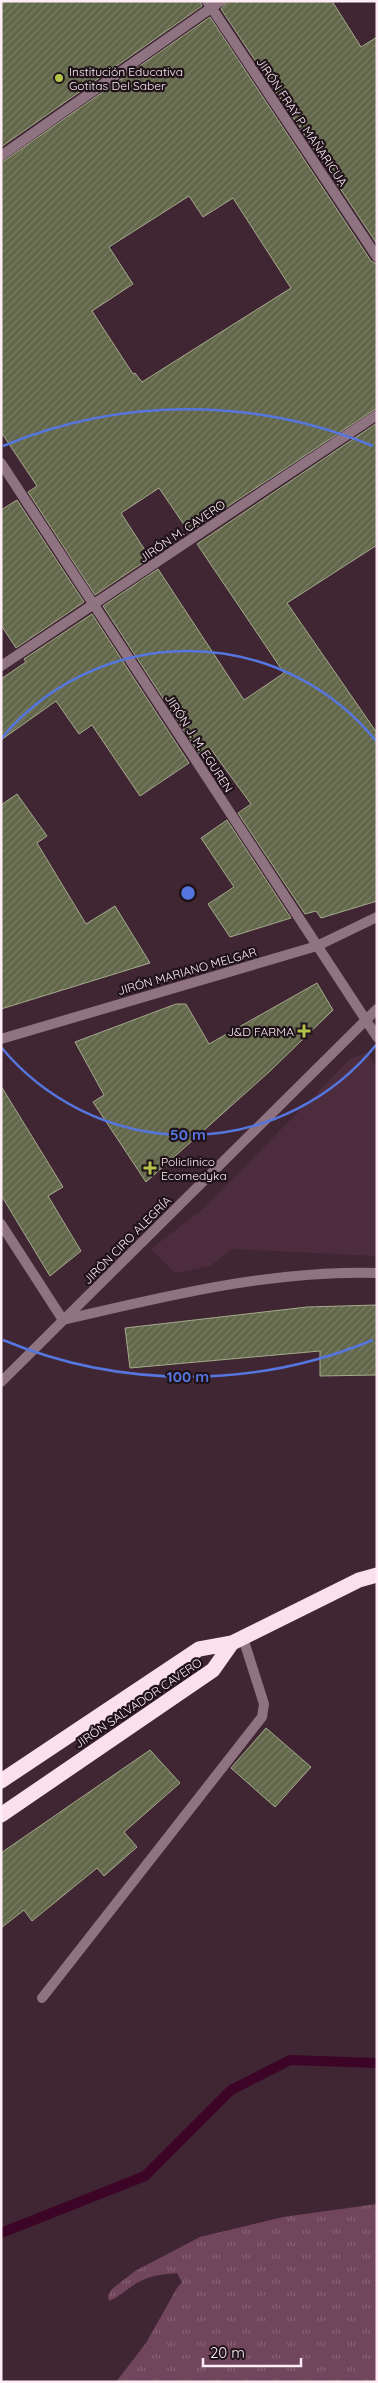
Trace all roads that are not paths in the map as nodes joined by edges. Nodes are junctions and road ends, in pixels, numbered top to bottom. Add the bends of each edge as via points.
1 (221, 1) edge
2 (209, 5) edge
3 (1, 156) edge
4 (377, 257) edge
5 (377, 415) edge
6 (1, 463) edge
7 (94, 606) junction
8 (1, 666) edge
9 (377, 917) edge
10 (317, 946) junction
11 (377, 1009) edge
12 (366, 1020) junction
13 (377, 1037) edge
14 (1, 1039) edge
15 (1, 1224) edge
16 (377, 1273) edge
17 (64, 1320) junction
18 (1, 1382) edge
19 (377, 1574) edge
20 (238, 1640) junction
21 (1, 1781) edge
22 (1, 1814) edge
23 (42, 1998) dead end

1 - 2 street
2 - 3 street
2 - 4 street, JIRÓN FRAY P. MAÑARICUA
5 - 7 street, JIRÓN M. CAVERO
6 - 7 street, JIRÓN J. M. EGUREN
7 - 8 street, JIRÓN M. CAVERO
7 - 10 street, JIRÓN J. M. EGUREN
9 - 10 street, JIRÓN MARIANO MELGAR
10 - 12 street, JIRÓN J. M. EGUREN
10 - 14 street, JIRÓN MARIANO MELGAR
11 - 12 street, JIRÓN CIRO ALEGRÍA
12 - 13 street, JIRÓN J. M. EGUREN
12 - 17 street, JIRÓN CIRO ALEGRÍA
15 - 17 street
16 - 17 street via 349,1272 254,1280 160,1297
17 - 18 street, JIRÓN CIRO ALEGRÍA
19 - 20 highway
20 - 21 highway, JIRÓN SALVADOR CAVERO via 199,1649
20 - 22 highway, JIRÓN SALVADOR CAVERO via 213,1670
20 - 23 street via 264,1704 262,1717

